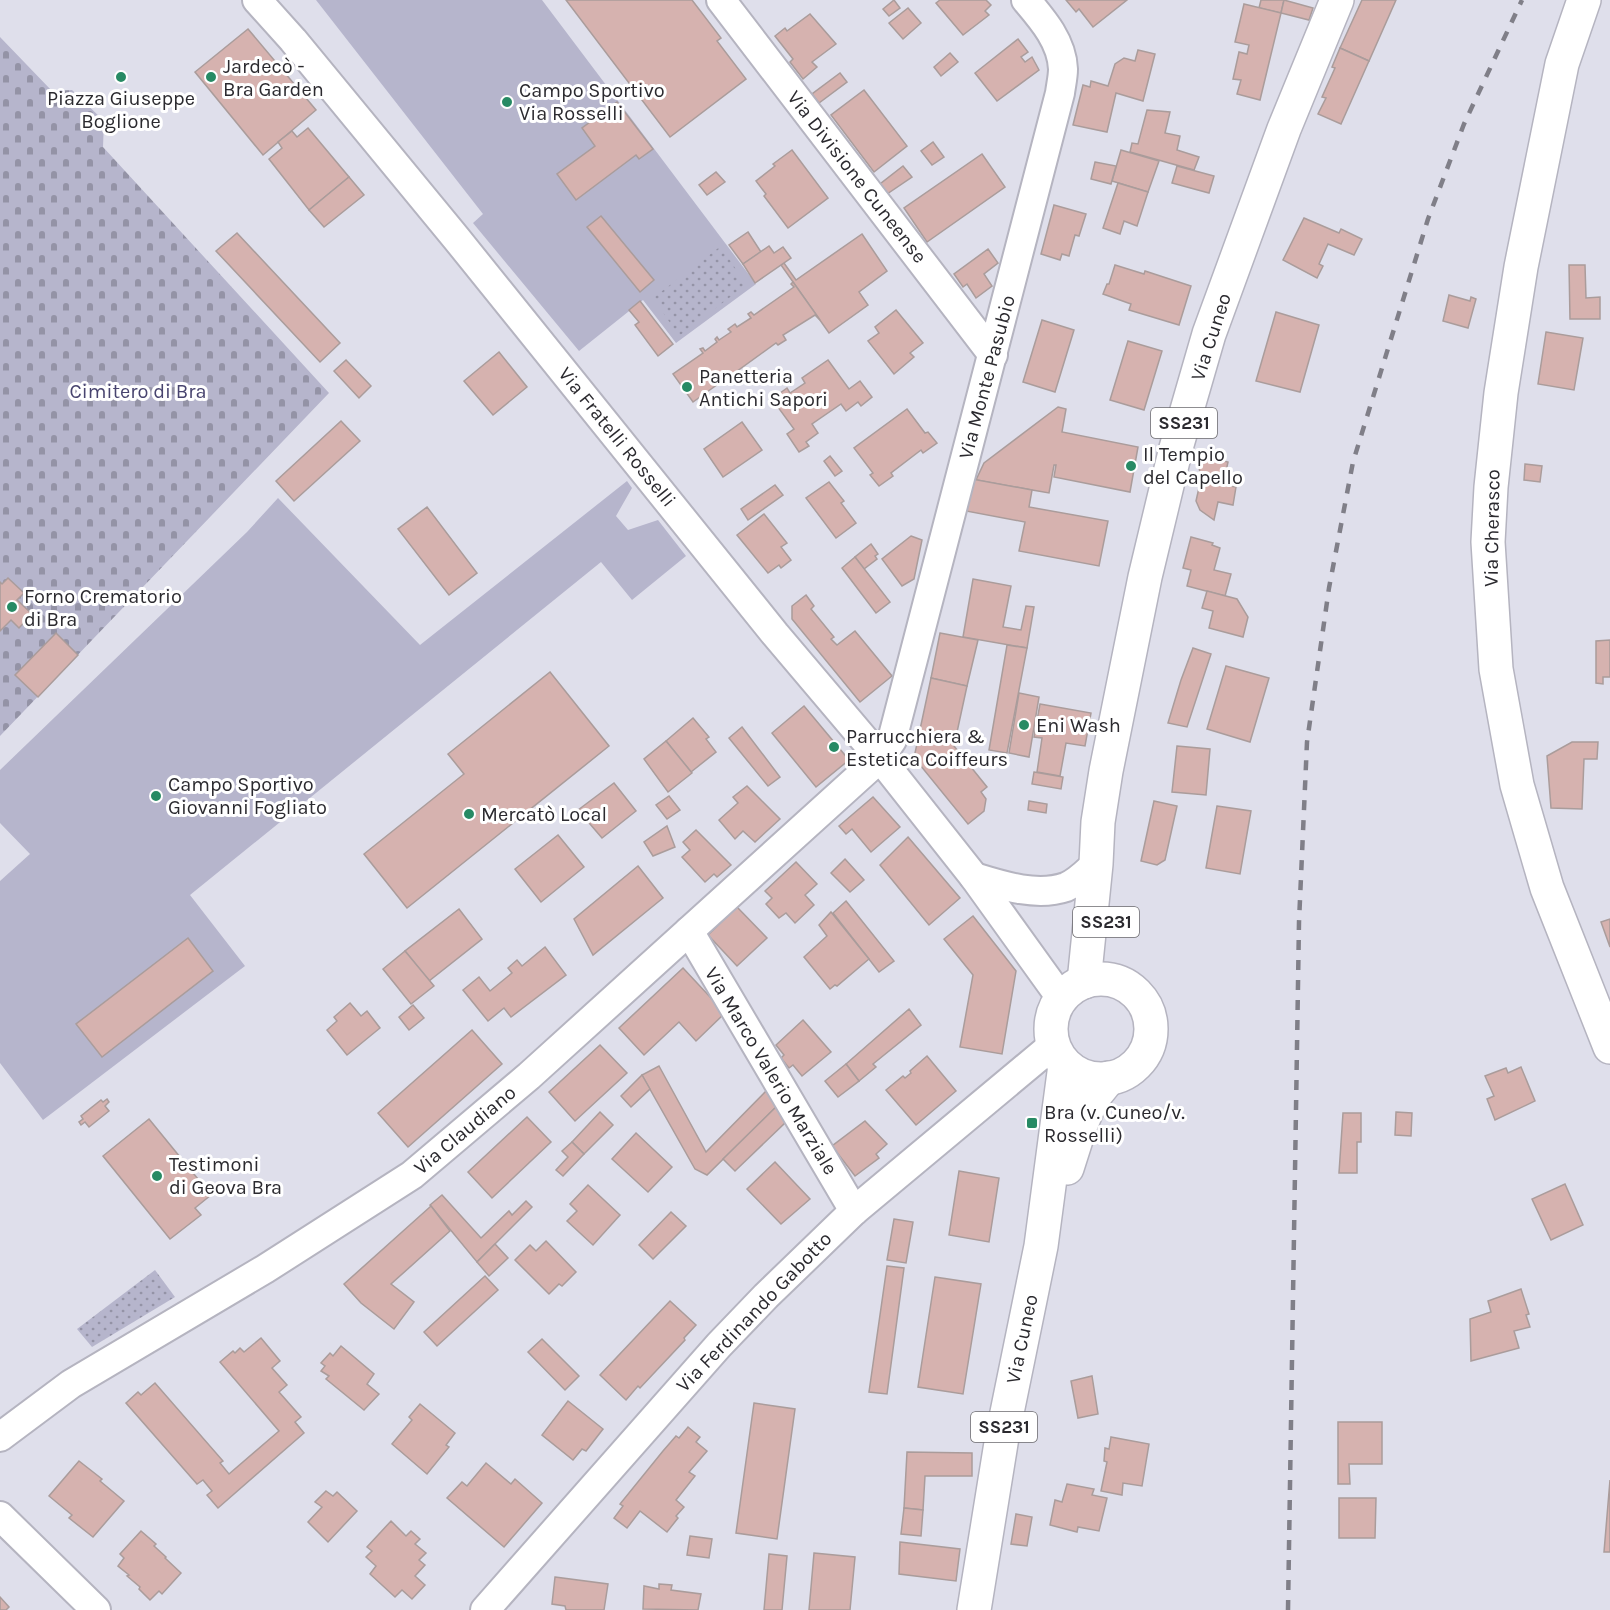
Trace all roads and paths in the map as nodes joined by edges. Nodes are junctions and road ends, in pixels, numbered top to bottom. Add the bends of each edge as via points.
1 (256, 0) edge
2 (721, 0) edge
3 (1026, 0) edge
4 (1337, 0) edge
5 (1584, 0) edge
6 (993, 355) junction
7 (880, 758) junction
8 (1096, 864) junction
9 (974, 877) junction
10 (689, 931) junction
11 (1087, 987) junction
12 (1610, 1047) edge
13 (1059, 1055) junction
14 (1109, 1078) junction
15 (854, 1211) junction
16 (1041, 1246) junction
17 (0, 1437) edge
18 (0, 1516) edge
19 (96, 1610) edge
20 (485, 1610) edge
21 (974, 1610) edge

1 - 7 street, Via Fratelli Rosselli via 456,238
2 - 6 street, Via Divisione Cuneense
3 - 6 street, Via Monte Pasubio via 1045,22 1059,48 1063,69
4 - 8 main road, Via Cuneo / SS231 via 1284,129 1209,334 1176,448 1106,771
5 - 12 main road, Via Cherasco via 1562,63 1521,267 1501,393 1488,542 1496,669 1517,785 1547,888
6 - 7 street, Via Monte Pasubio via 892,740
7 - 9 street, Via Fratelli Rosselli
7 - 10 street, Via Claudiano
8 - 9 street via 1065,887 1038,891
8 - 11 main road, Via Cuneo / SS231
9 - 11 street, Via Fratelli Rosselli
10 - 15 street, Via Marco Valerio Marziale
10 - 17 street, Via Claudiano via 529,1076 412,1175 265,1269 71,1384
11 - 13 main road via 1055,1009 1050,1033
11 - 14 main road via 1129,987 1148,1010 1150,1040 1144,1053 1123,1074
13 - 14 main road via 1078,1074
13 - 15 street, Via Ferdinando Gabotto
13 - 16 main road, Via Cuneo / SS231
14 - 16 main road, Via Cuneo / SS231 via 1092,1099 1081,1124
15 - 20 street, Via Ferdinando Gabotto via 719,1345
16 - 21 main road, Via Cuneo / SS231 via 1002,1437
18 - 19 street

